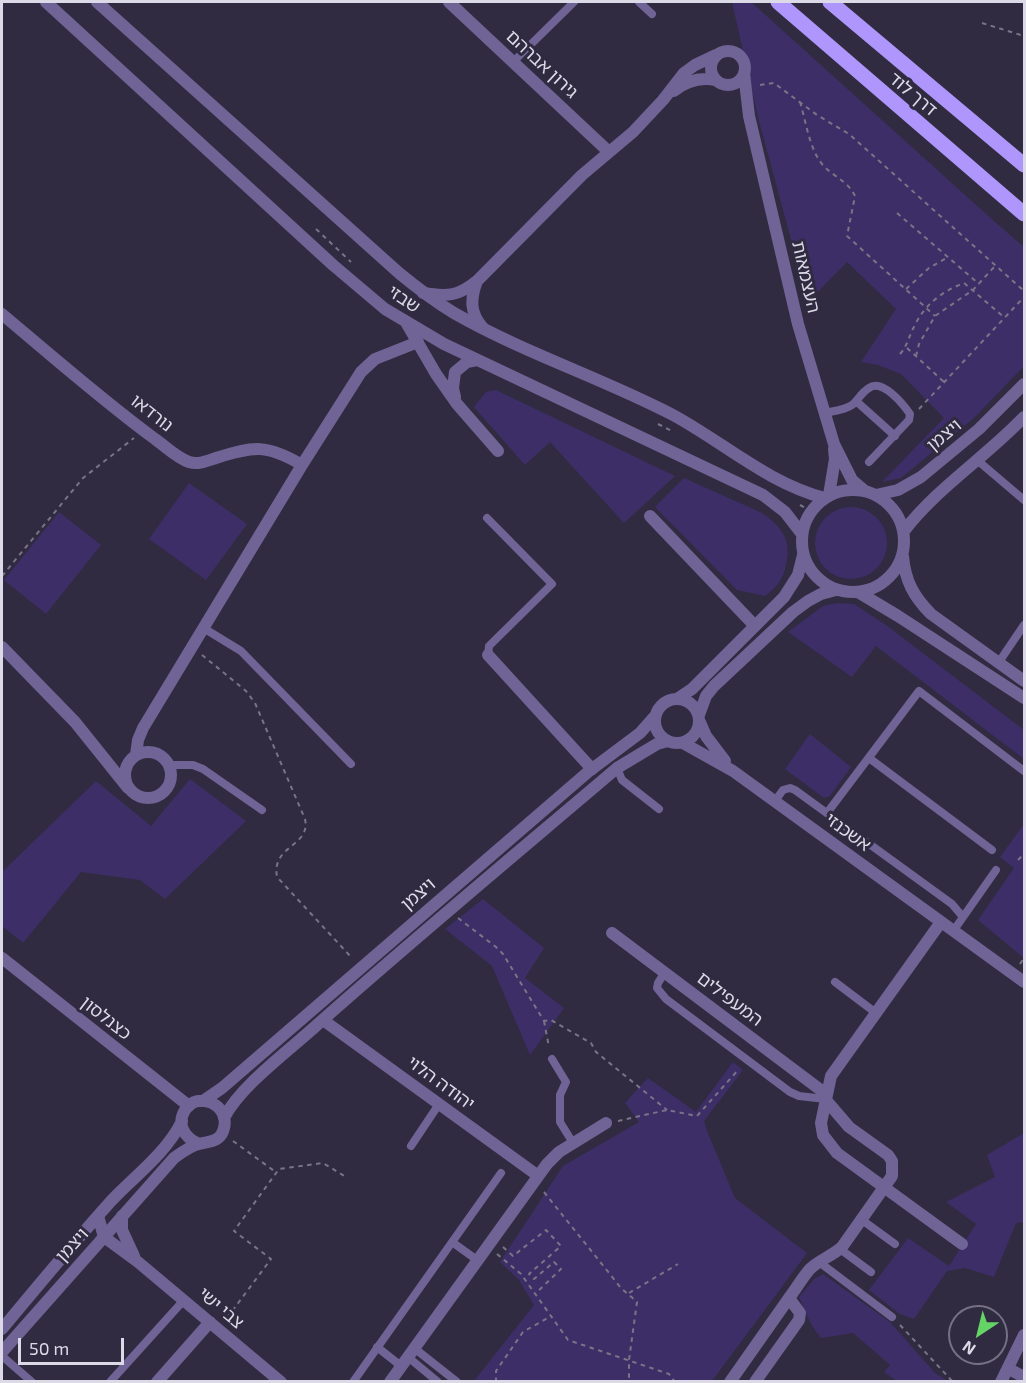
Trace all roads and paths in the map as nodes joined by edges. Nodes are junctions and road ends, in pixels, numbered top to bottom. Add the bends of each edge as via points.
1 (46, 2) edge
2 (97, 2) edge
3 (449, 2) edge
4 (574, 2) edge
5 (639, 2) edge
6 (778, 2) edge
7 (830, 2) edge
8 (652, 14) dead end
9 (982, 22) dead end
10 (1024, 36) edge
11 (716, 56) junction
12 (513, 62) junction
13 (744, 73) junction
14 (721, 82) junction
15 (745, 88) junction
16 (663, 100) junction
17 (800, 102) junction
18 (749, 116) junction
19 (609, 152) junction
20 (1024, 165) edge
21 (897, 213) dead end
22 (1024, 214) edge
23 (948, 257) junction
24 (996, 266) junction
25 (478, 280) junction
26 (979, 284) junction
27 (906, 289) junction
28 (973, 290) junction
29 (1024, 291) edge
30 (423, 293) junction
31 (1024, 297) edge
32 (927, 308) junction
33 (2, 314) edge
34 (936, 316) junction
35 (1005, 318) junction
36 (407, 324) junction
37 (484, 329) junction
38 (418, 342) junction
39 (906, 347) junction
40 (900, 354) dead end
41 (916, 356) junction
42 (477, 360) junction
43 (944, 382) junction
44 (1024, 384) edge
45 (856, 401) junction
46 (457, 404) junction
47 (825, 413) junction
48 (1024, 417) edge
49 (909, 420) junction
50 (656, 423) dead end
51 (143, 430) junction
52 (675, 433) dead end
53 (895, 436) junction
54 (834, 444) junction
55 (498, 452) dead end
56 (977, 460) junction
57 (869, 462) dead end
58 (302, 465) junction
59 (871, 493) junction
60 (827, 497) junction
61 (1024, 497) edge
62 (650, 516) dead end
63 (488, 518) dead end
64 (904, 531) junction
65 (802, 534) junction
66 (903, 554) junction
67 (804, 555) junction
68 (2, 576) edge
69 (836, 590) junction
70 (858, 592) junction
71 (1024, 625) edge
72 (756, 626) junction
73 (205, 629) junction
74 (2, 647) edge
75 (193, 648) junction
76 (488, 655) joint
77 (999, 662) junction
78 (1024, 681) edge
79 (1024, 698) edge
80 (677, 699) junction
81 (656, 715) junction
82 (699, 719) junction
83 (668, 741) junction
84 (683, 743) junction
85 (97, 750) junction
86 (134, 758) junction
87 (868, 758) junction
88 (351, 764) dead end
89 (169, 765) junction
90 (617, 768) junction
91 (592, 769) junction
92 (734, 771) junction
93 (1024, 771) edge
94 (128, 788) junction
95 (775, 801) junction
96 (659, 809) dead end
97 (262, 810) dead end
98 (827, 813) junction
99 (992, 850) dead end
100 (1024, 854) edge
101 (1018, 860) dead end
102 (996, 870) dead end
103 (448, 911) junction
104 (963, 917) junction
105 (941, 922) junction
106 (954, 930) junction
107 (612, 933) dead end
108 (2, 958) edge
109 (361, 968) junction
110 (664, 972) junction
111 (835, 982) dead end
112 (1024, 982) edge
113 (876, 1013) junction
114 (323, 1020) junction
115 (544, 1021) junction
116 (750, 1036) junction
117 (738, 1053) junction
118 (552, 1059) joint
119 (747, 1060) junction
120 (826, 1096) junction
121 (203, 1101) junction
122 (439, 1104) junction
123 (189, 1106) junction
124 (667, 1110) junction
125 (224, 1118) junction
126 (182, 1121) junction
127 (606, 1123) joint
128 (222, 1133) junction
129 (573, 1143) junction
130 (199, 1144) junction
131 (411, 1146) dead end
132 (277, 1173) junction
133 (501, 1173) dead end
134 (536, 1177) junction
135 (346, 1178) dead end
136 (885, 1188) junction
137 (98, 1216) junction
138 (122, 1216) junction
139 (862, 1220) junction
140 (104, 1237) junction
141 (490, 1241) junction
142 (452, 1242) junction
143 (895, 1244) dead end
144 (962, 1244) dead end
145 (840, 1249) junction
146 (477, 1260) junction
147 (138, 1262) junction
148 (819, 1262) junction
149 (678, 1264) dead end
150 (872, 1272) dead end
151 (535, 1294) junction
152 (628, 1294) junction
153 (789, 1298) junction
154 (183, 1300) junction
155 (551, 1316) junction
156 (892, 1317) joint
157 (214, 1326) junction
158 (2, 1329) edge
159 (1024, 1335) edge
160 (377, 1347) junction
161 (2, 1354) edge
162 (408, 1357) junction
163 (629, 1360) junction
164 (1009, 1369) junction
165 (1024, 1377) edge
166 (32, 1382) edge
167 (110, 1382) edge
168 (157, 1382) edge
169 (280, 1382) edge
170 (353, 1382) edge
171 (390, 1382) edge
172 (438, 1382) edge
173 (457, 1382) edge
174 (496, 1382) edge
175 (629, 1382) edge
176 (675, 1382) edge
177 (730, 1382) edge
178 (755, 1382) edge
179 (953, 1382) edge
180 (1001, 1382) edge

1 - 36 street, שבזי via 362,291
2 - 30 street, שבזי
3 - 12 street, גירון אברהם
4 - 12 lane
5 - 8 lane
6 - 22 main road, דרך לוד
7 - 20 main road
9 - 10 path
11 - 13 street via 726,51 737,53 744,62
11 - 14 street via 711,70
11 - 16 street, שבזי via 684,73
12 - 19 street, גירון אברהם
13 - 14 street via 736,82
13 - 15 street, העצמאות
14 - 16 street, שבזי via 704,78 690,82
14 - 18 street, העצמאות via 741,100
15 - 17 path via 774,83
15 - 18 street, העצמאות
16 - 19 street, שבזי
17 - 24 path via 862,144
17 - 27 path via 822,164 840,177 855,196 847,236
18 - 47 street, העצמאות via 798,324
19 - 25 street, שבזי
21 - 23 path
23 - 26 path
23 - 27 path via 928,268
24 - 26 path
24 - 29 path
25 - 30 street, שבזי via 454,295
25 - 37 street via 471,304 474,318
26 - 28 path
27 - 32 path
28 - 32 path via 964,283 934,299
28 - 34 path
28 - 35 path
30 - 37 street, שבזי
31 - 35 path
32 - 34 path
32 - 39 path
33 - 51 street, נורדאו
34 - 41 path
35 - 43 path
36 - 38 street
36 - 42 street, שבזי
37 - 60 street, שבזי via 633,395 786,484
38 - 46 street
38 - 58 street via 375,359 361,372
39 - 40 path
39 - 41 path
41 - 43 path
42 - 46 street via 467,362 455,372
42 - 65 street, שבזי via 763,495 785,512
43 - 49 path
44 - 59 street, ויצמן via 979,429 921,477 898,490
45 - 47 lane via 850,407
45 - 49 lane via 869,387 884,387 905,407
45 - 53 lane
46 - 55 street
47 - 54 street, העצמאות
48 - 56 street
49 - 53 lane
50 - 52 path
51 - 58 street, נורדאו via 188,462 268,449
51 - 68 path via 83,478
53 - 57 lane
54 - 59 street, העצמאות via 849,474
54 - 60 street, העצמאות
56 - 61 lane
56 - 64 street via 930,500
58 - 73 street
59 - 60 street via 855,489
59 - 64 street via 892,507
60 - 65 street via 811,511
62 - 72 street
63 - 76 lane via 552,584 489,646
64 - 66 street
65 - 67 street
66 - 70 street via 886,581
66 - 77 street via 907,582 920,603
67 - 69 street via 816,577
67 - 72 street via 792,586
69 - 70 street
69 - 82 street via 808,601 777,626 714,686 706,696
70 - 79 street
71 - 77 lane
72 - 80 street
73 - 75 street
73 - 88 lane via 241,651
74 - 85 street
75 - 86 street via 143,728
75 - 109 path via 246,691 255,703 305,819 304,833 277,860 278,878
76 - 91 street
77 - 78 street
80 - 81 street via 664,704
80 - 82 street via 689,702
81 - 83 street via 656,727
81 - 91 street, ויצמן via 640,733
82 - 84 street via 695,735
82 - 92 street, אשכנזי via 715,751
83 - 84 street
83 - 90 street, ויצמן
84 - 92 street, אשכנזי
85 - 86 street via 114,759
85 - 94 street
86 - 89 street via 158,754
86 - 94 street via 125,773
87 - 93 lane via 919,691
87 - 98 lane
87 - 99 lane
89 - 94 street via 171,781 162,794 147,799
89 - 97 lane via 203,769
90 - 96 lane via 622,780
90 - 103 street, ויצמן
91 - 109 street, ויצמן
92 - 95 street, אשכנזי
95 - 98 lane via 783,790 790,788
95 - 105 street, אשכנזי
98 - 104 lane via 952,904
100 - 101 path
102 - 104 lane
103 - 114 street, ויצמן
103 - 115 path via 503,954
104 - 106 lane
105 - 106 street, אשכנזי
105 - 113 street
106 - 112 street, אשכנזי
107 - 110 street, המעפילים
108 - 123 street, כצנלסון
109 - 121 street, ויצמן
110 - 116 street, המעפילים
110 - 117 lane via 658,983 660,993
111 - 113 lane
113 - 120 street via 831,1076
114 - 122 street, יהודה הלוי
114 - 125 street, ויצמן via 246,1089
115 - 118 path
115 - 124 path via 551,1020 591,1043 596,1052
116 - 117 lane
116 - 120 street, המעפילים
117 - 119 lane
118 - 129 lane via 566,1082 560,1095 560,1122
119 - 120 lane via 790,1092
119 - 124 path via 697,1116
120 - 136 street via 821,1123 828,1144
120 - 136 street, המעפילים via 849,1127 892,1161 892,1176
121 - 123 street
121 - 125 street via 217,1105
122 - 131 lane
122 - 134 street, יהודה הלוי
123 - 126 street
124 - 127 path
125 - 128 street
126 - 130 street via 186,1136
126 - 137 street, ויצמן via 162,1149
127 - 129 street
128 - 130 street via 212,1142
128 - 132 path
129 - 134 street
130 - 138 street, ויצמן via 174,1158
132 - 135 path via 279,1169 323,1163
132 - 157 path via 234,1231 270,1259
133 - 142 lane
134 - 141 street
134 - 152 path
136 - 139 street
136 - 144 street
137 - 140 street
137 - 158 street, ויצמן
138 - 140 street, ויצמן
138 - 147 street, צבי ישי via 122,1230
139 - 143 lane
139 - 145 street
140 - 147 street, צבי ישי
140 - 161 street, ויצמן
141 - 146 street
141 - 151 path
141 - 151 path via 513,1256 546,1230 561,1246 530,1274 534,1279 554,1262 561,1269
142 - 146 lane
142 - 160 lane
145 - 148 street
145 - 150 lane
146 - 162 street
147 - 154 street, צבי ישי
148 - 153 street
148 - 156 lane
149 - 152 path
151 - 155 path
152 - 163 path via 637,1302
153 - 177 street
153 - 178 street via 800,1313 799,1320
154 - 157 street, צבי ישי
154 - 167 lane
155 - 163 path via 568,1340
155 - 174 path via 523,1332 496,1371
156 - 179 path
157 - 168 street
157 - 169 street, צבי ישי
159 - 164 street
160 - 162 lane
160 - 170 lane
161 - 166 lane
162 - 171 street
162 - 172 lane
162 - 173 lane
163 - 175 path
163 - 176 path via 669,1374
164 - 165 street
164 - 180 street

